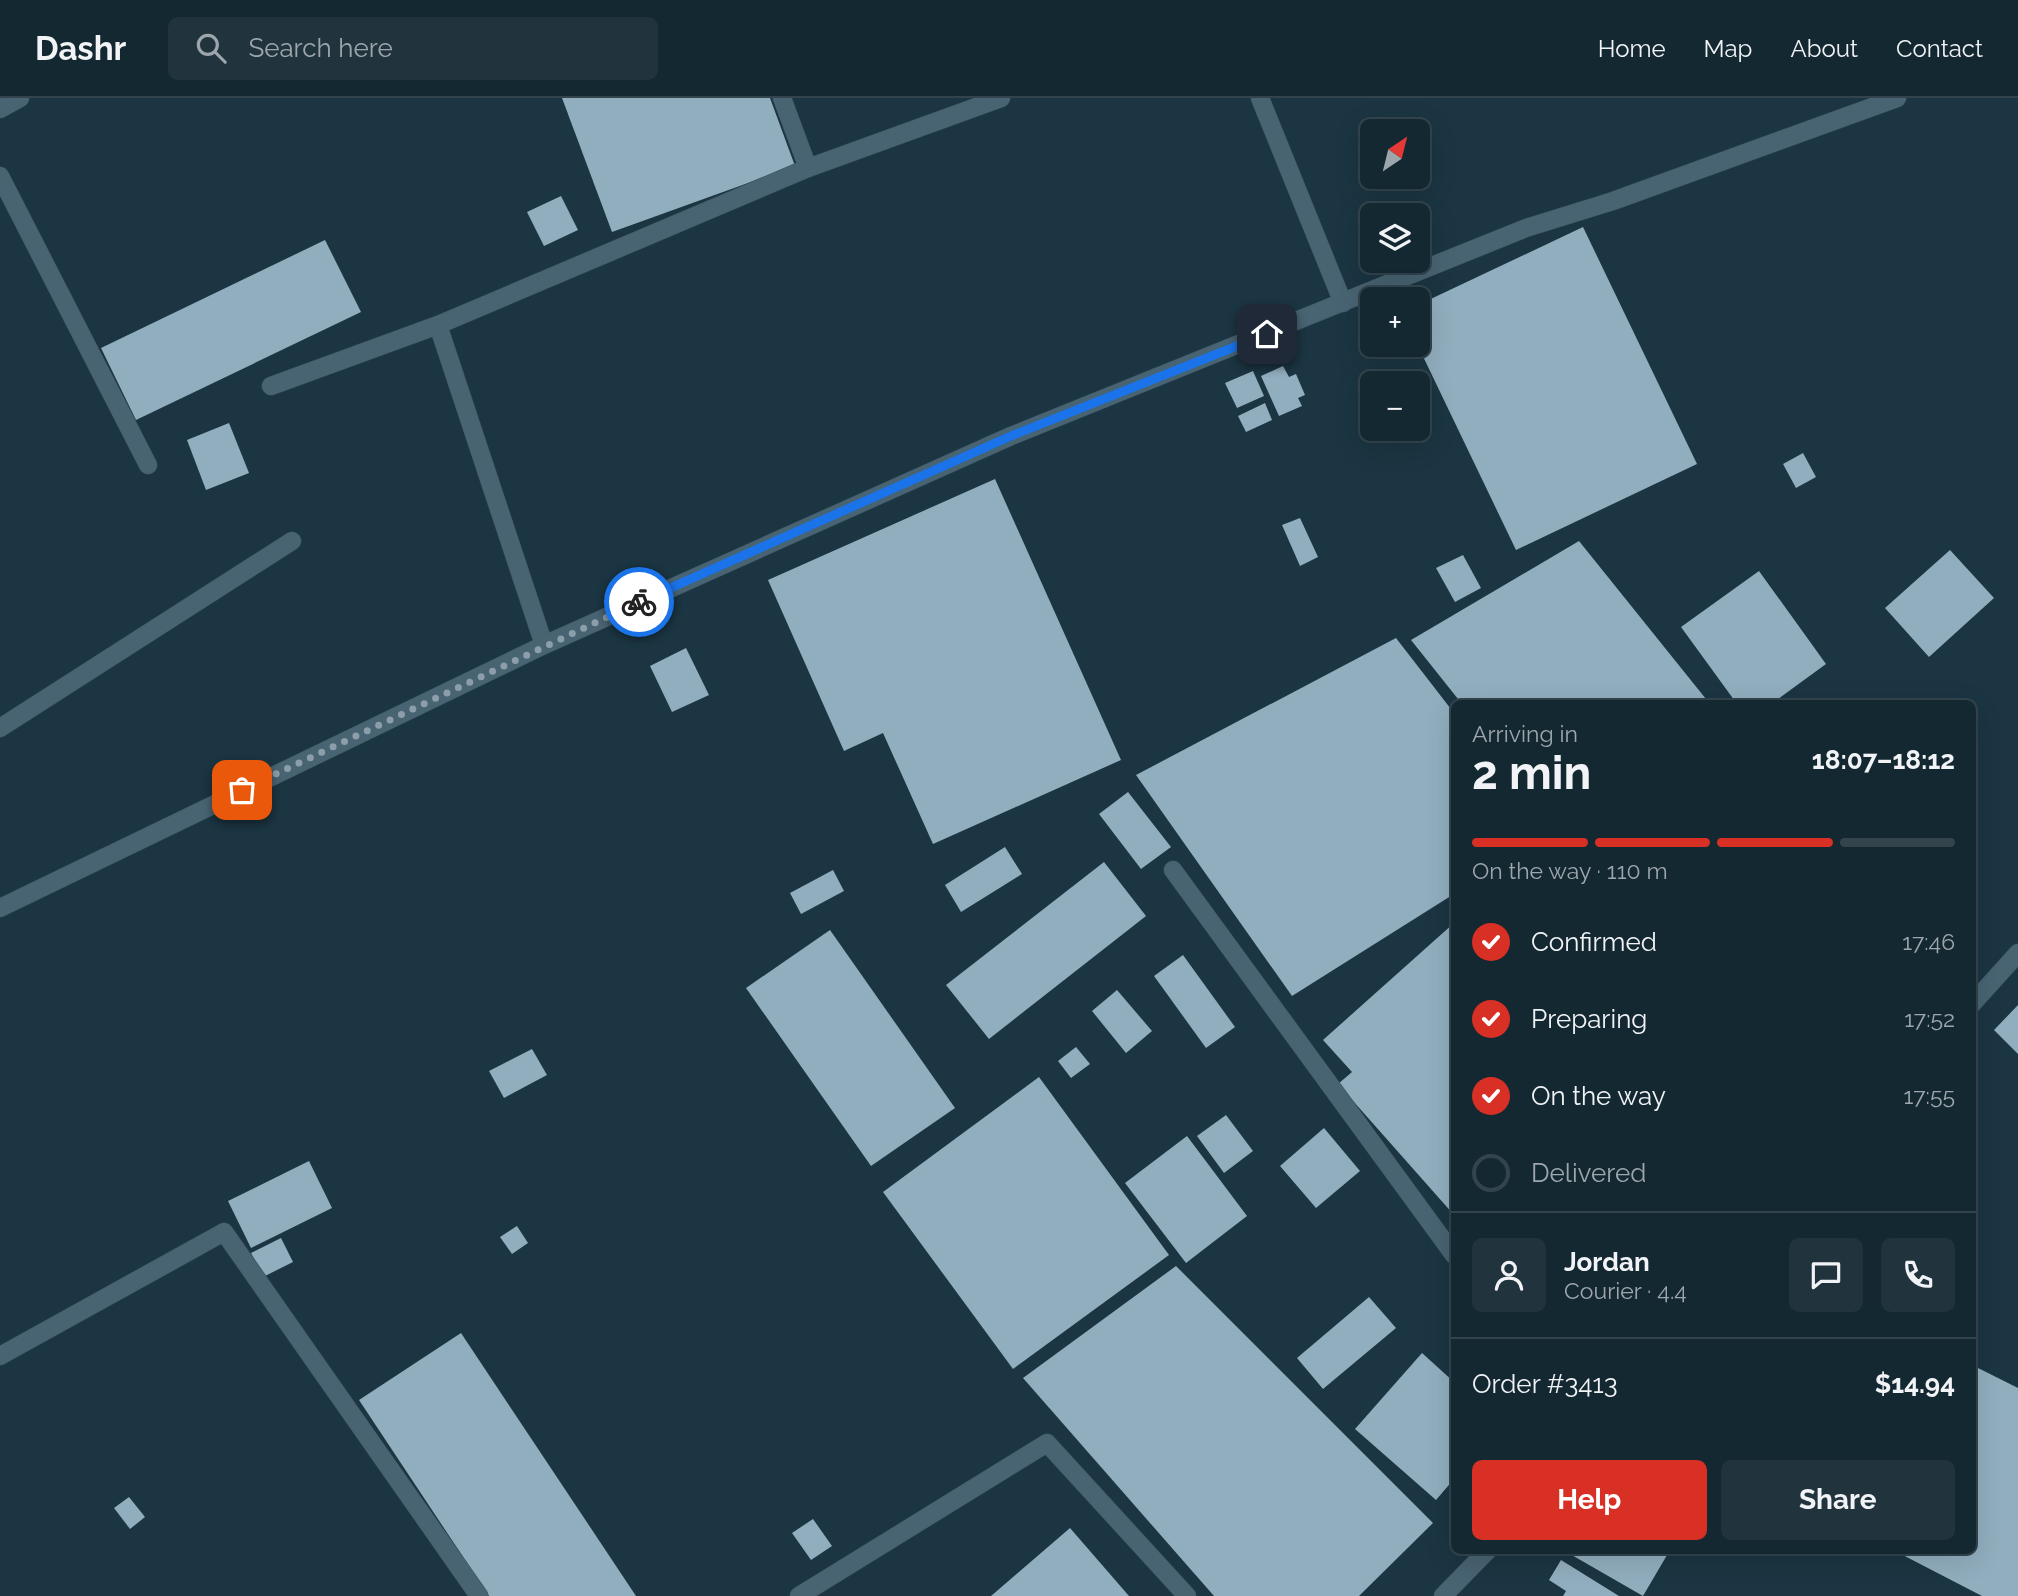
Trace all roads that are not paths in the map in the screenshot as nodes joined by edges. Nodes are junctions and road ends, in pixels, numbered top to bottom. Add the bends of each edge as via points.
1 (19, 98) edge
2 (782, 98) edge
3 (1001, 98) edge
4 (1261, 98) edge
5 (1897, 98) edge
6 (0, 109) edge
7 (808, 168) junction
8 (0, 176) edge
9 (1343, 303) junction
10 (438, 325) junction
11 (271, 386) dead end
12 (148, 465) dead end
13 (292, 541) dead end
14 (544, 645) junction
15 (0, 727) edge
16 (1173, 870) dead end
17 (0, 908) edge
18 (2018, 953) edge
19 (1976, 1000) edge
20 (1451, 1251) edge
21 (0, 1356) edge
22 (1485, 1554) edge
23 (1450, 1594) edge
24 (479, 1596) edge
25 (799, 1596) edge
26 (1187, 1596) edge

1 - 6 street
2 - 7 street
3 - 7 street
4 - 9 street
5 - 9 street via 1526,228
7 - 10 street
8 - 12 street
9 - 14 street via 1011,436
10 - 11 street
10 - 14 street
13 - 15 street
14 - 17 street
16 - 20 street
18 - 19 street
21 - 24 street via 224,1232
22 - 23 street
25 - 26 street via 1046,1443

